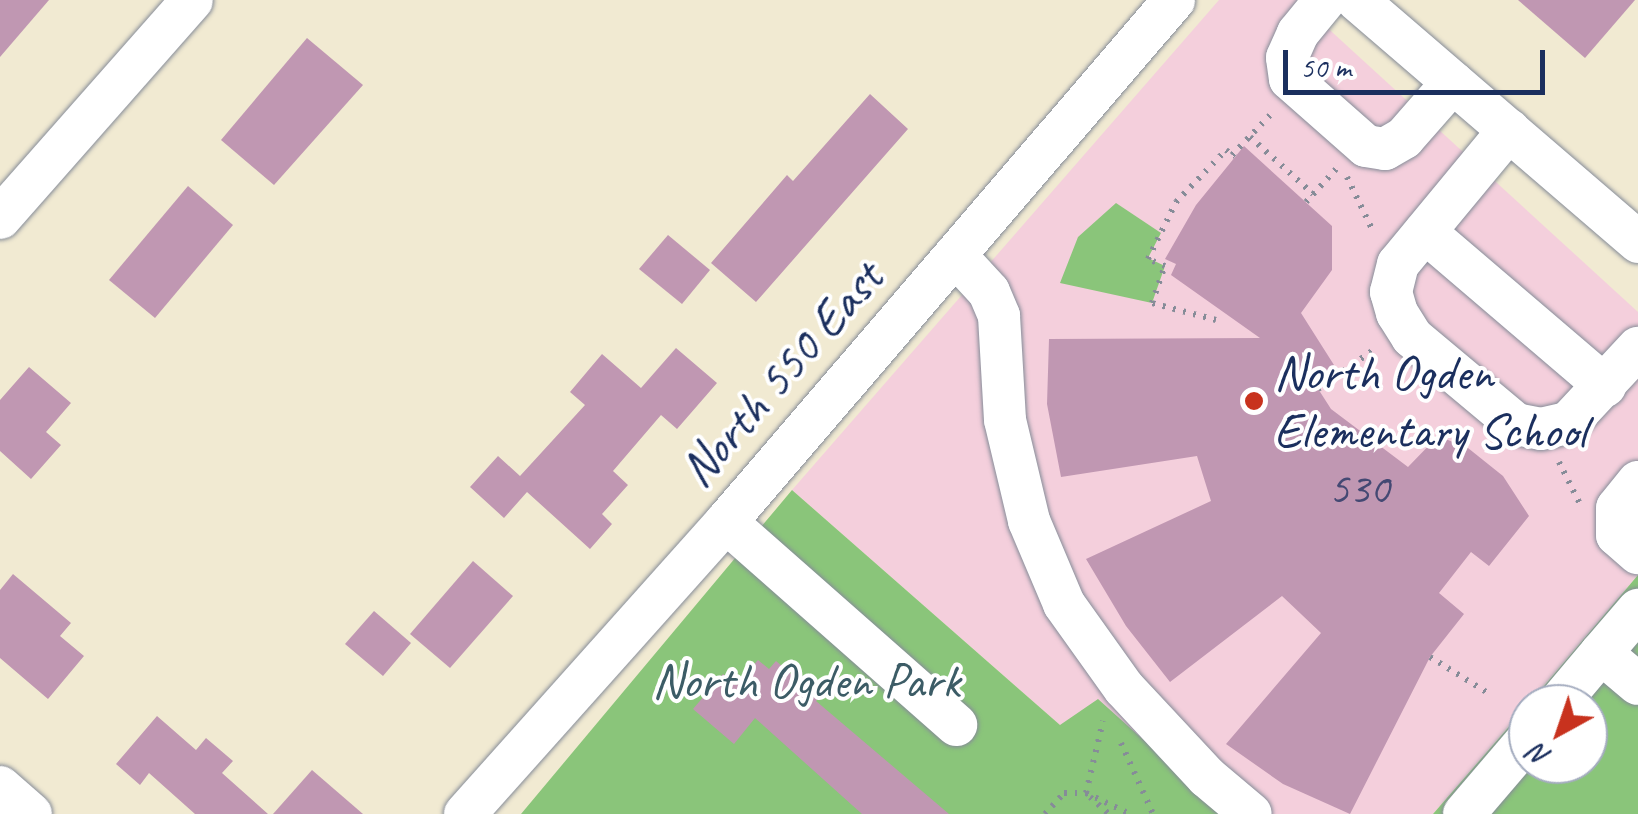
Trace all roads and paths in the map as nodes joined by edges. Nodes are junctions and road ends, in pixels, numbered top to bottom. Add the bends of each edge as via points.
1 (192, 0) edge
2 (1174, 0) edge
3 (1325, 0) edge
4 (1357, 0) edge
5 (1453, 82) junction
6 (1279, 106) dead end
7 (1509, 130) junction
8 (1250, 137) junction
9 (1314, 194) junction
10 (1306, 202) dead end
11 (0, 218) edge
12 (1425, 232) junction
13 (1377, 239) dead end
14 (1638, 242) edge
15 (955, 255) junction
16 (1216, 320) dead end
17 (1380, 345) dead end
18 (1638, 348) edge
19 (1605, 386) junction
20 (1318, 389) dead end
21 (1554, 452) dead end
22 (1638, 482) edge
23 (1579, 502) dead end
24 (726, 522) junction
25 (1638, 553) edge
26 (1638, 610) edge
27 (1602, 653) junction
28 (1430, 657) dead end
29 (1575, 684) edge
30 (1638, 684) edge
31 (1492, 695) dead end
32 (956, 724) dead end
33 (1508, 762) edge
34 (0, 787) edge
35 (1086, 793) junction
36 (31, 814) edge
37 (465, 814) edge
38 (1045, 814) edge
39 (1108, 814) edge
40 (1130, 814) edge
41 (1152, 814) edge
42 (1251, 814) edge
43 (1464, 814) edge

1 - 11 street
2 - 15 street, North 550 East
3 - 5 street via 1286,58 1290,79 1366,146 1386,149 1404,138
4 - 5 street
5 - 7 street
6 - 8 path
7 - 12 street
7 - 14 street
8 - 9 path
8 - 16 path via 1234,156 1226,150 1176,202 1148,259 1166,266 1152,303
9 - 10 path
9 - 13 path via 1341,163
12 - 19 street
12 - 19 street via 1398,264 1391,292 1412,336 1516,424 1568,423
15 - 24 street, North 550 East
15 - 42 street via 988,292 998,316 1005,420 1029,521 1064,604 1124,688
17 - 20 path
18 - 19 street
21 - 23 path
22 - 25 street via 1617,508 1618,536
24 - 32 street
24 - 37 street, North 550 East
26 - 27 street
27 - 29 street
27 - 30 street
28 - 31 path
33 - 43 street
34 - 36 street
35 - 38 path via 1064,792
35 - 39 path
35 - 40 path
35 - 41 path via 1106,710

